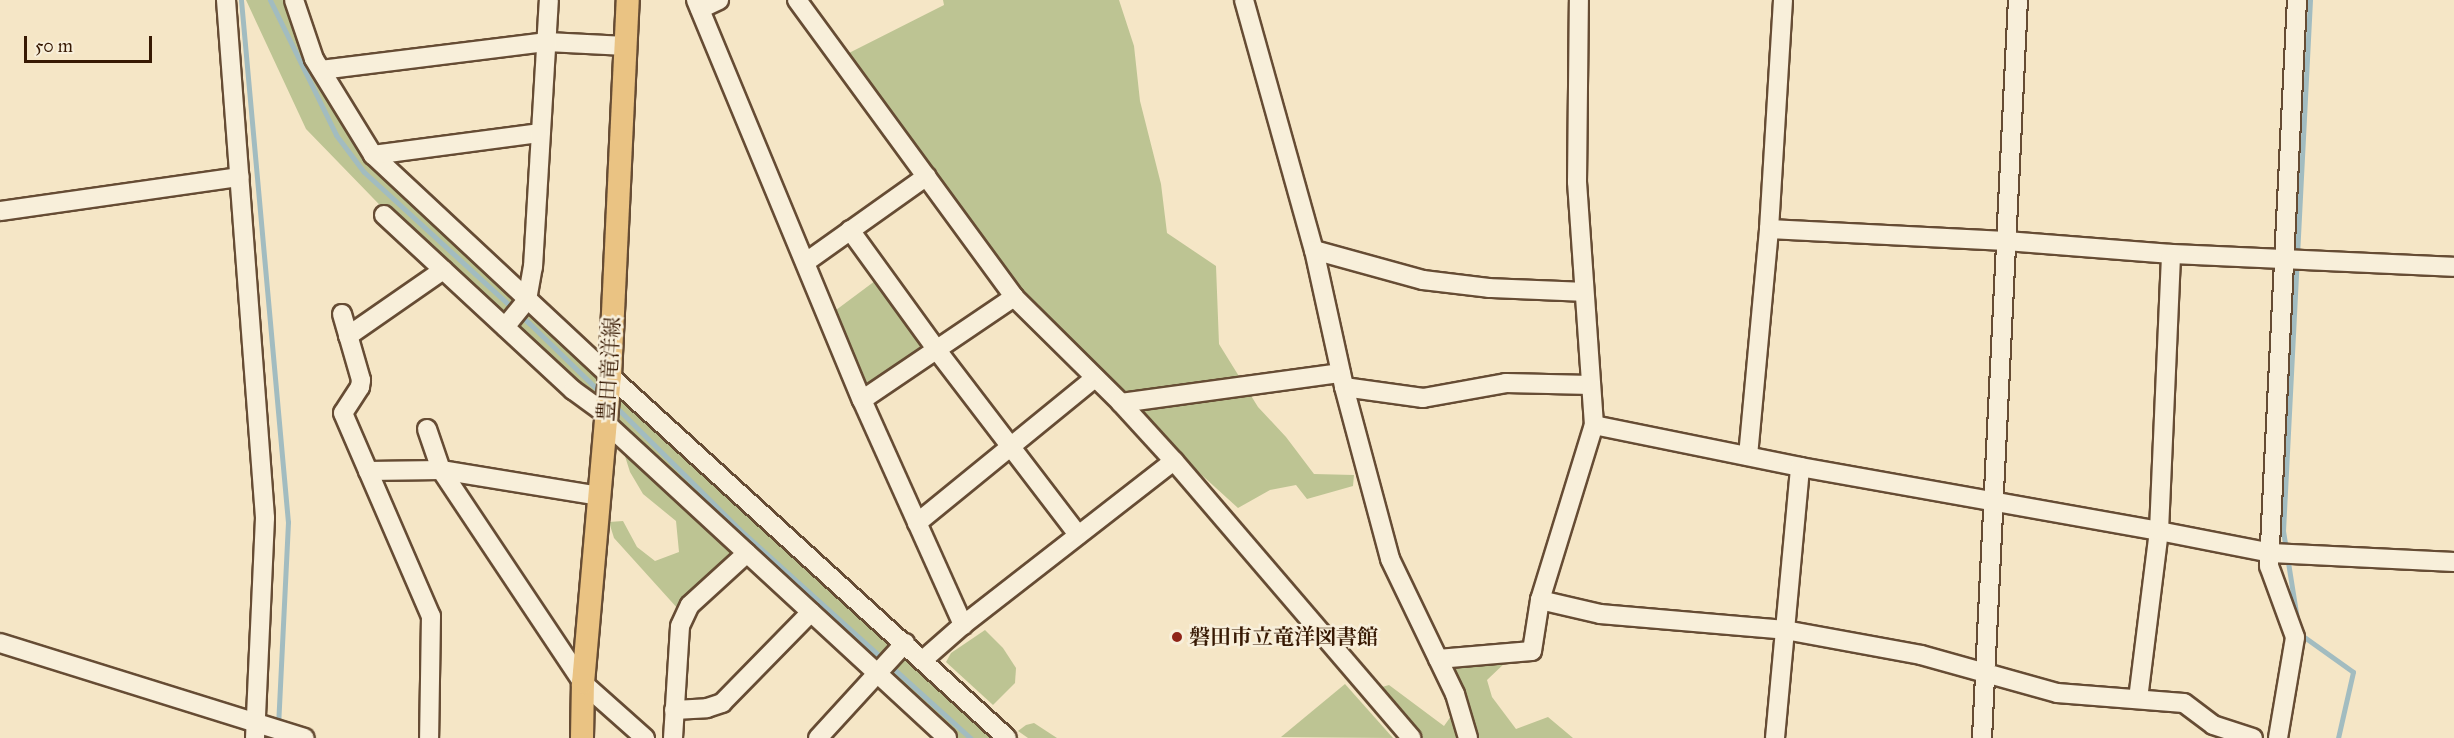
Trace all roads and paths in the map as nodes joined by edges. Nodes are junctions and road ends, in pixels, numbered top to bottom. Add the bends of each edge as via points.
1 (226, 0) edge
2 (294, 0) edge
3 (549, 0) edge
4 (628, 0) edge
5 (719, 0) edge
6 (797, 0) edge
7 (1244, 0) edge
8 (1579, 0) edge
9 (1784, 0) edge
10 (2018, 0) edge
11 (2297, 0) edge
12 (698, 5) edge
13 (547, 42) junction
14 (626, 46) junction
15 (321, 70) junction
16 (541, 133) junction
17 (373, 155) junction
18 (927, 176) junction
19 (240, 177) junction
20 (0, 211) edge
21 (384, 215) dead end
22 (1768, 229) junction
23 (850, 231) junction
24 (2006, 241) junction
25 (1314, 250) junction
26 (2170, 254) junction
27 (2284, 259) junction
28 (806, 262) junction
29 (2454, 267) edge
30 (443, 270) junction
31 (1584, 292) junction
32 (1014, 297) junction
33 (528, 300) junction
34 (342, 314) dead end
35 (505, 327) junction
36 (348, 336) junction
37 (936, 349) junction
38 (610, 376) junction
39 (1095, 378) junction
40 (1343, 380) junction
41 (1591, 385) junction
42 (862, 400) junction
43 (1120, 403) junction
44 (606, 418) junction
45 (1594, 425) junction
46 (427, 429) dead end
47 (1010, 447) junction
48 (1748, 456) junction
49 (1174, 461) junction
50 (1800, 468) junction
51 (441, 470) junction
52 (368, 471) junction
53 (599, 496) junction
54 (1995, 503) junction
55 (917, 523) junction
56 (2159, 531) junction
57 (1078, 535) junction
58 (747, 553) junction
59 (2271, 553) junction
60 (2454, 562) edge
61 (1540, 600) junction
62 (811, 612) junction
63 (963, 625) junction
64 (1785, 630) junction
65 (0, 643) edge
66 (904, 643) junction
67 (1438, 659) junction
68 (923, 660) junction
69 (1985, 671) junction
70 (876, 673) junction
71 (583, 683) junction
72 (2138, 699) junction
73 (674, 710) junction
74 (256, 730) edge
75 (304, 738) edge
76 (429, 738) edge
77 (582, 738) edge
78 (645, 738) edge
79 (673, 738) edge
80 (818, 738) edge
81 (946, 738) edge
82 (1007, 738) edge
83 (1411, 738) edge
84 (1468, 738) edge
85 (1775, 738) edge
86 (1982, 738) edge
87 (2253, 738) edge
88 (2278, 738) edge

1 - 19 street
2 - 15 street
3 - 13 street
4 - 14 main road, 豊田竜洋線
5 - 12 street
6 - 18 street
7 - 25 street
8 - 31 street via 1577,182
9 - 22 street
10 - 24 street
11 - 27 street
12 - 28 street
13 - 14 street
13 - 15 street
13 - 16 street
14 - 38 main road, 豊田竜洋線
15 - 17 street
16 - 17 street
16 - 33 street
17 - 33 street
18 - 23 street
18 - 32 street
19 - 20 street
19 - 74 street via 265,518
21 - 30 street
22 - 24 street
22 - 48 street
23 - 28 street
23 - 37 street
24 - 26 street
24 - 54 street
25 - 31 street via 1423,280 1489,288
25 - 40 street
26 - 27 street
26 - 56 street
27 - 29 street
27 - 59 street
28 - 42 street
30 - 35 street
30 - 36 street
31 - 41 street
32 - 37 street
32 - 39 street
33 - 35 street
33 - 38 street
34 - 36 street
35 - 44 street
36 - 52 street via 361,380 343,413
37 - 42 street
37 - 47 street
38 - 44 main road, 豊田竜洋線
38 - 66 street
39 - 43 street
39 - 47 street
40 - 41 street via 1423,398 1506,383
40 - 43 street
40 - 67 street via 1390,559
41 - 45 street
42 - 55 street
43 - 49 street
44 - 53 main road, 豊田竜洋線
44 - 58 street
45 - 48 street
45 - 61 street
46 - 51 street
47 - 55 street
47 - 57 street
48 - 50 street
49 - 57 street
49 - 83 street
50 - 54 street
50 - 64 street
51 - 52 street
51 - 53 street
51 - 71 street
52 - 76 street via 432,616
53 - 71 main road, 豊田竜洋線
54 - 56 street
54 - 69 street
55 - 63 street
56 - 59 street
56 - 72 street
57 - 63 street
58 - 62 street
58 - 73 street via 690,605 680,626
59 - 60 street
59 - 88 street via 2269,566 2295,637
61 - 64 street via 1600,614
61 - 67 street via 1532,651
62 - 70 street
62 - 73 street via 722,703
63 - 68 street
64 - 69 street
64 - 85 street
65 - 74 street
66 - 68 street
66 - 70 street
67 - 84 street via 1455,694
68 - 82 street
69 - 72 street via 2057,693
69 - 86 street
70 - 80 street
70 - 81 street
71 - 77 main road, 豊田竜洋線
71 - 78 street
72 - 87 street via 2184,703 2213,725
73 - 79 street
74 - 75 street

